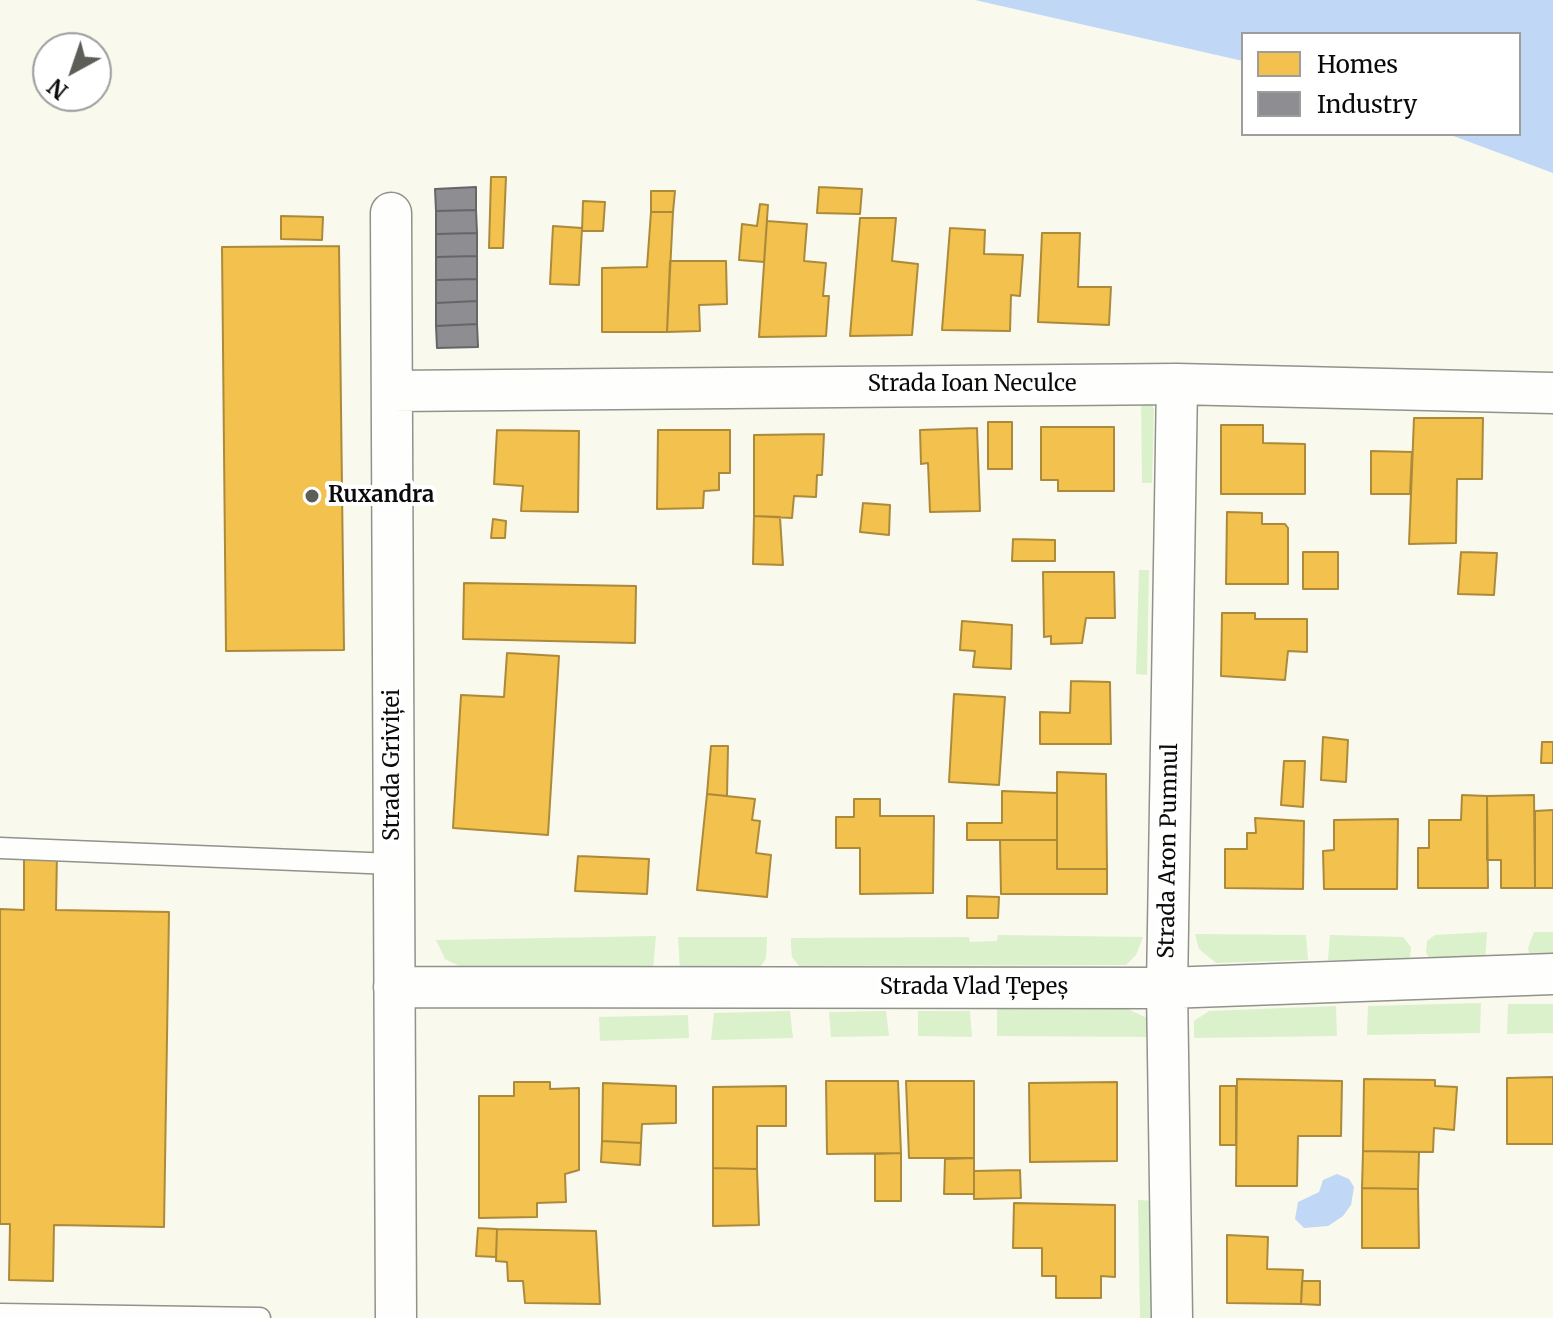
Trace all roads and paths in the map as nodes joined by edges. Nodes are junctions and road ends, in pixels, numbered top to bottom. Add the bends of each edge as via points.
1 (391, 213) dead end
2 (1177, 384) junction
3 (392, 391) junction
4 (1553, 393) edge
5 (0, 848) edge
6 (393, 864) junction
7 (1553, 974) edge
8 (394, 987) junction
9 (1167, 988) junction
10 (0, 1314) edge
11 (260, 1318) edge
12 (396, 1318) edge
13 (1172, 1318) edge

1 - 3 street, Strada Griviței
2 - 3 street, Strada Ioan Neculce
2 - 4 street, Strada Ioan Neculce
2 - 9 street, Strada Aron Pumnul
3 - 6 street, Strada Griviței
5 - 6 lane
6 - 8 street, Strada Griviței
7 - 9 street, Strada Vlad Țepeș
8 - 9 street, Strada Vlad Țepeș
8 - 12 street, Strada Griviței
9 - 13 street, Strada Aron Pumnul
10 - 11 lane

